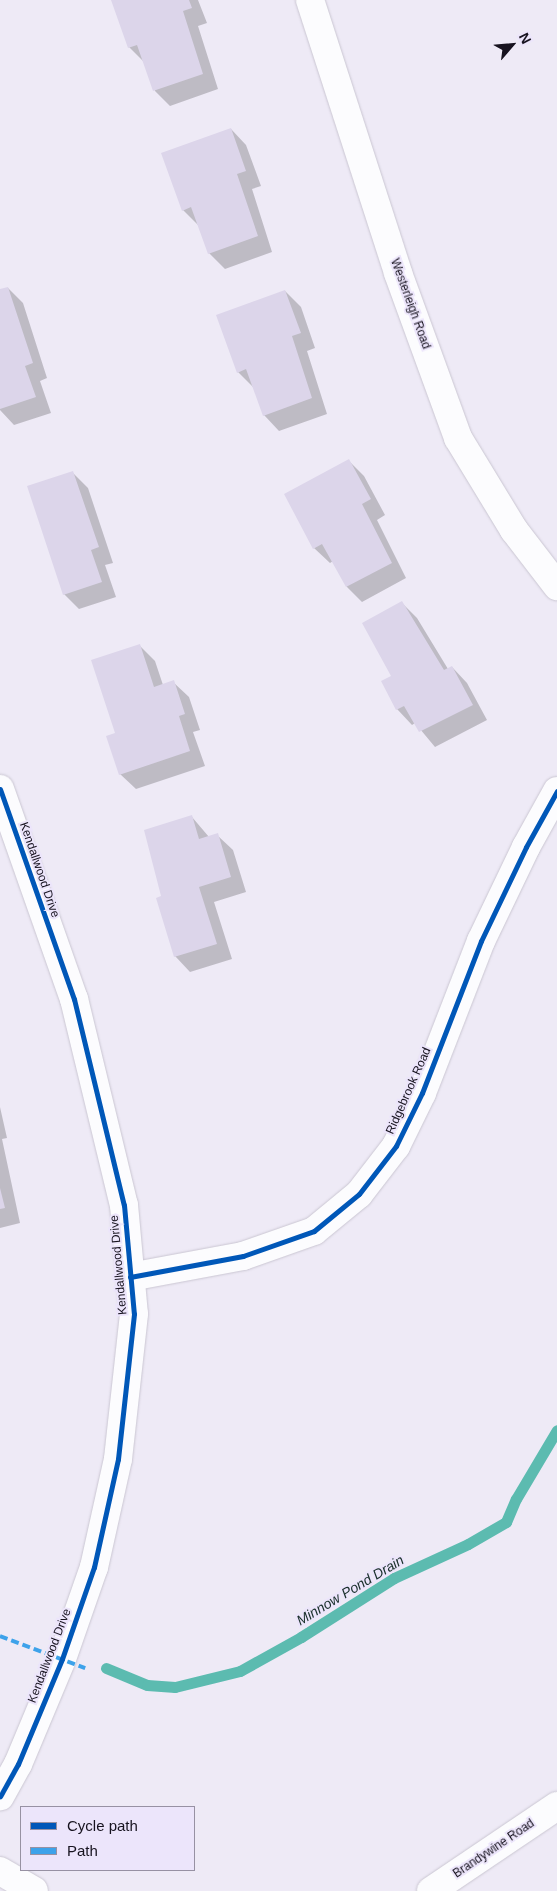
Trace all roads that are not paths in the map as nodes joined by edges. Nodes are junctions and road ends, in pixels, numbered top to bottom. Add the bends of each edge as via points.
1 (312, 0) edge
2 (557, 586) edge
3 (0, 789) edge
4 (557, 790) edge
5 (130, 1277) junction
6 (0, 1796) edge
7 (557, 1806) edge
8 (0, 1871) edge
9 (34, 1891) edge
10 (431, 1891) edge

1 - 2 street, Westerleigh Road via 398,273 458,438 514,530
3 - 5 street, Kendallwood Drive via 74,999 124,1205
4 - 5 street, Ridgebrook Road via 481,941 422,1093 396,1146 359,1194 314,1231 243,1256
5 - 6 street, Kendallwood Drive via 134,1314 118,1459 94,1567 62,1659 18,1764
7 - 10 street, Brandywine Road
8 - 9 street

